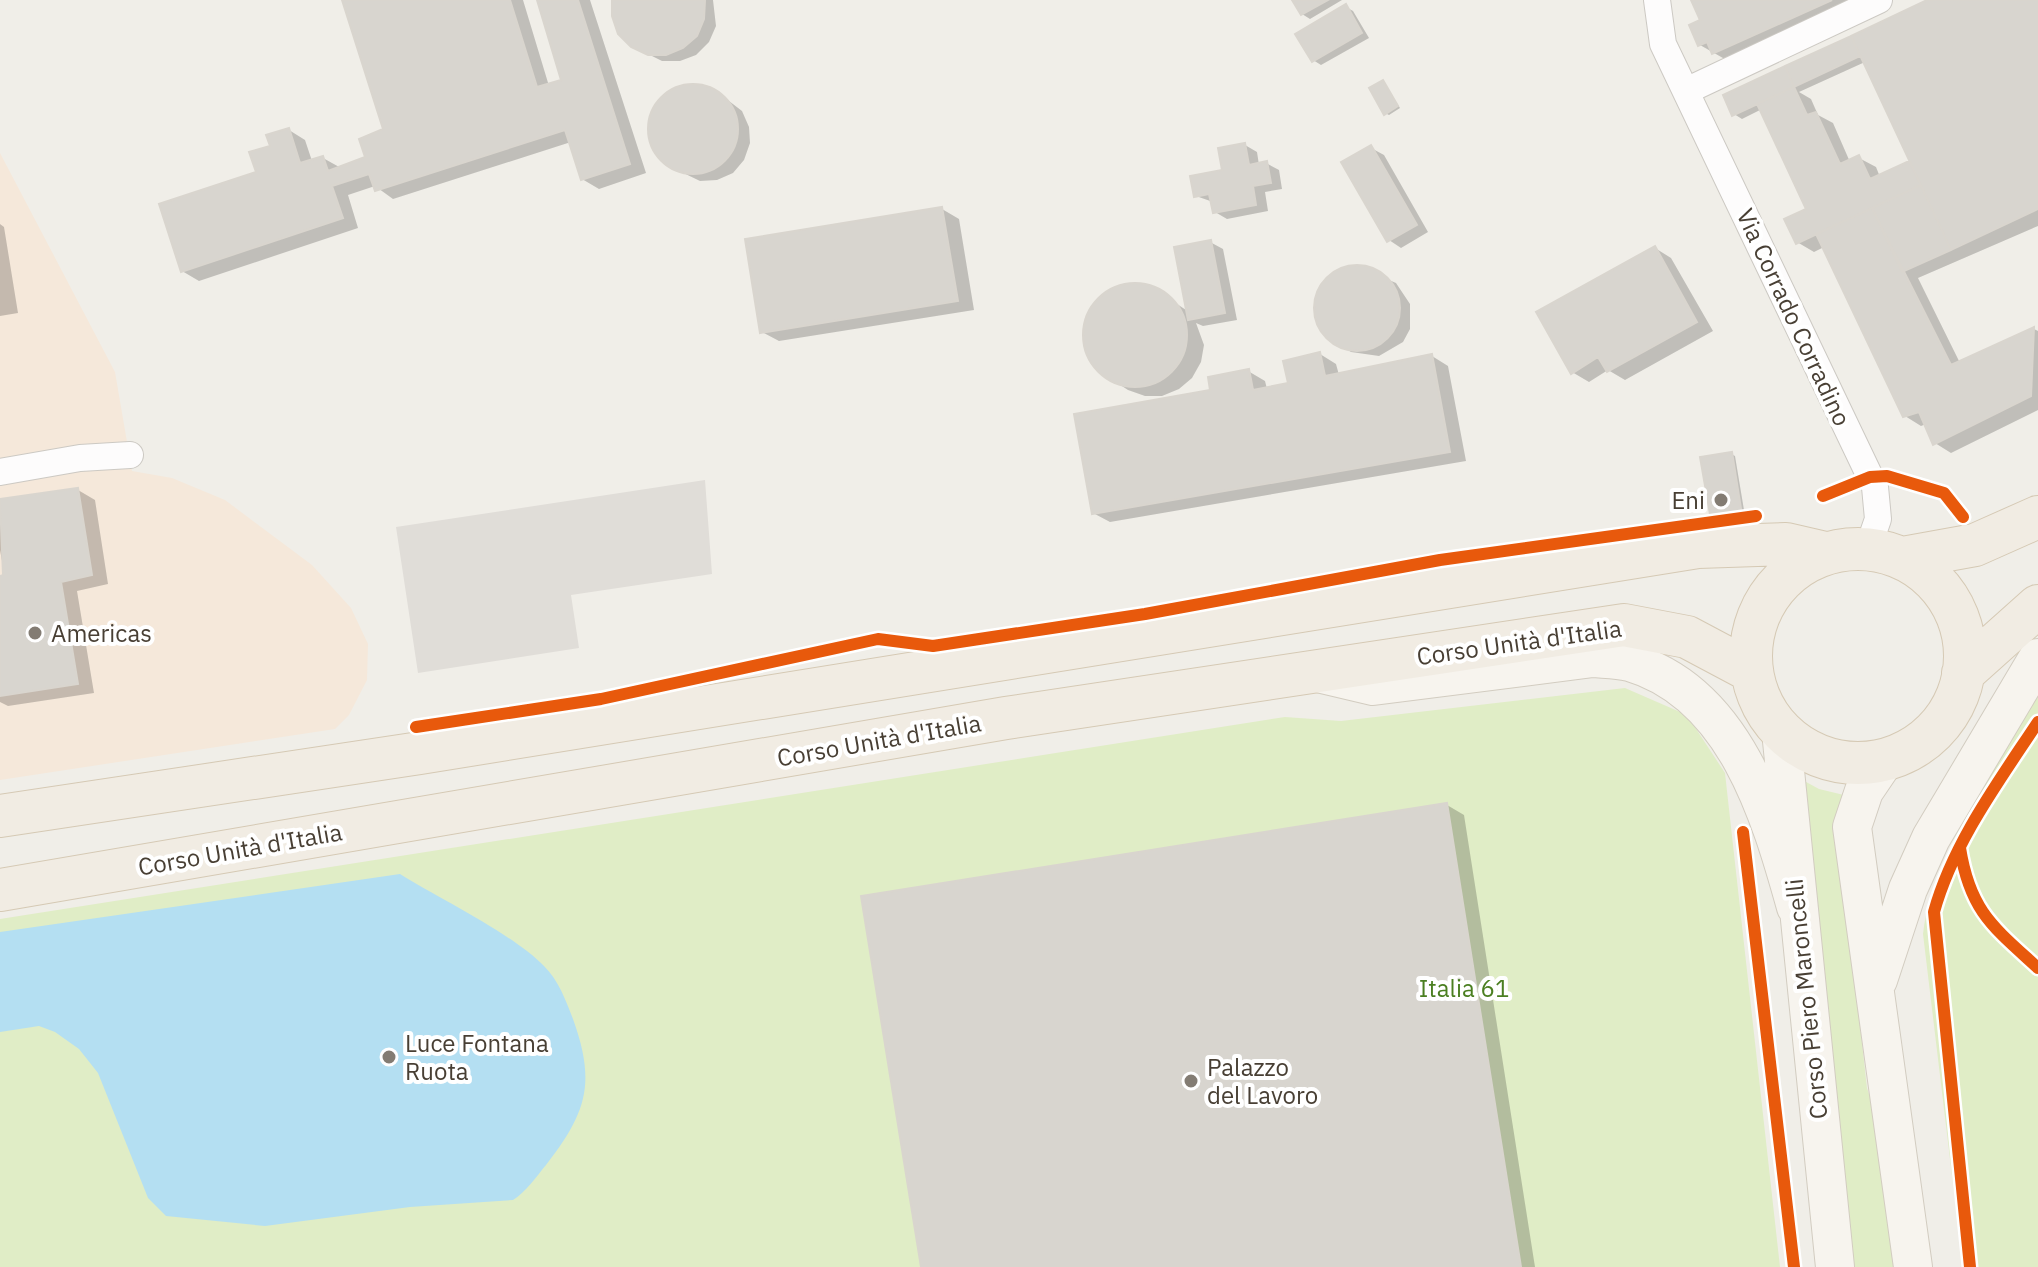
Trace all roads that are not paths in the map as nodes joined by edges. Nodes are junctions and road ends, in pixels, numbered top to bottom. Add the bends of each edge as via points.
1 (1657, 0) edge
2 (1879, 0) edge
3 (1686, 91) junction
4 (130, 455) dead end
5 (0, 472) edge
6 (2038, 517) edge
7 (1825, 553) junction
8 (1886, 553) junction
9 (2038, 606) edge
10 (2038, 658) edge
11 (1751, 671) junction
12 (1313, 672) junction
13 (1963, 673) junction
14 (1781, 731) junction
15 (1885, 760) junction
16 (148, 792) junction
17 (0, 816) edge
18 (0, 832) edge
19 (0, 890) edge
20 (1796, 907) junction
21 (1875, 990) junction
22 (1835, 1267) edge
23 (1913, 1267) edge

1 - 3 street, Via Corrado Corradino via 1663,44
2 - 3 street
3 - 8 street, Via Corrado Corradino via 1875,487
4 - 5 street
6 - 8 main road via 1975,545
7 - 8 main road
7 - 11 main road via 1797,566 1765,601 1751,644
7 - 16 main road via 1786,544 1698,547
8 - 13 main road via 1924,571 1953,606 1961,626
9 - 13 main road
10 - 21 main road via 1931,838
11 - 12 main road, Corso Unità d'Italia via 1687,637 1624,625
11 - 14 main road via 1763,707
12 - 19 main road, Corso Unità d'Italia via 990,721
12 - 20 main road via 1373,686 1593,658 1629,662 1674,683 1711,714 1746,768 1772,824
13 - 15 main road via 1951,710 1934,731
14 - 15 main road via 1824,757 1847,763
14 - 20 main road, Corso Piero Maroncelli
15 - 21 main road via 1864,791 1852,827
16 - 17 main road
16 - 18 main road
20 - 22 main road, Corso Piero Maroncelli
21 - 23 main road

